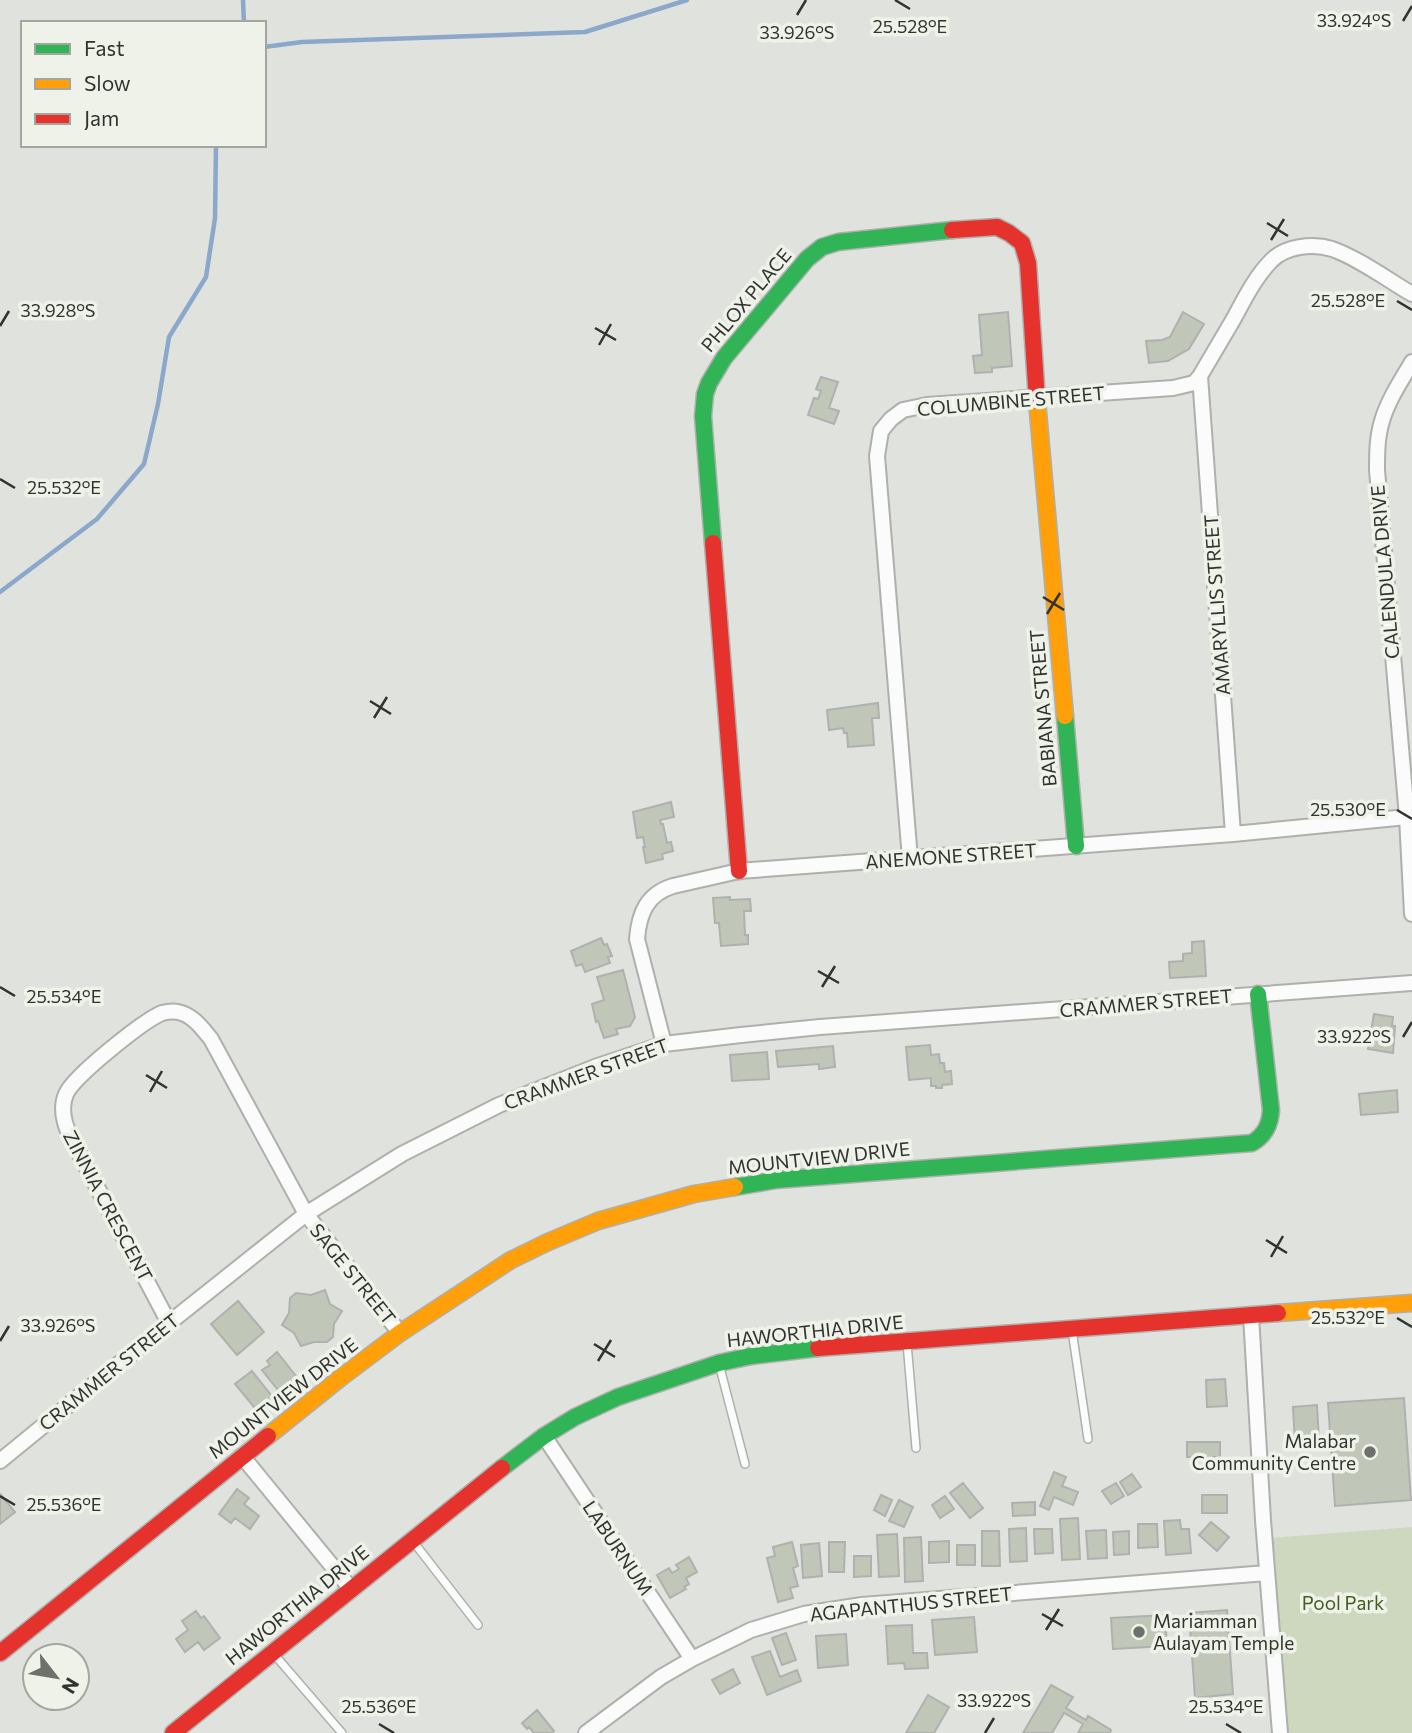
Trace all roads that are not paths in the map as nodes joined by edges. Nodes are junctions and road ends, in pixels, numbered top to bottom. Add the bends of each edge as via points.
1 (1412, 294) edge
2 (1412, 362) edge
3 (1200, 376) junction
4 (1037, 398) junction
5 (1407, 817) junction
6 (1233, 834) junction
7 (1076, 846) junction
8 (910, 859) junction
9 (739, 871) junction
10 (1412, 914) edge
11 (1412, 983) edge
12 (1258, 993) junction
13 (664, 1044) junction
14 (306, 1214) junction
15 (1412, 1303) edge
16 (1251, 1315) junction
17 (169, 1323) junction
18 (1072, 1330) junction
19 (400, 1333) junction
20 (907, 1342) junction
21 (719, 1363) junction
22 (544, 1436) junction
23 (1088, 1439) dead end
24 (916, 1448) dead end
25 (243, 1456) junction
26 (0, 1461) edge
27 (745, 1464) dead end
28 (411, 1540) junction
29 (1267, 1573) junction
30 (351, 1589) junction
31 (478, 1625) dead end
32 (273, 1652) junction
33 (0, 1653) edge
34 (692, 1659) junction
35 (173, 1733) edge
36 (342, 1733) edge
37 (586, 1733) edge
38 (1280, 1733) edge

1 - 3 street via 1332,249 1290,249 1272,259 1259,276
2 - 5 street, CALENDULA DRIVE via 1382,420 1377,445
3 - 4 street, COLUMBINE STREET via 1194,383 1173,388
3 - 6 street, AMARYLLIS STREET
4 - 7 street, BABIANA STREET
4 - 8 street, COLUMBINE STREET via 927,405 904,410 881,431 877,456
4 - 9 street, PHLOX PLACE via 1028,263 1022,243 997,227 822,247 713,372 703,404
5 - 6 street, ANEMONE STREET
5 - 10 street, CALENDULA DRIVE
6 - 7 street, ANEMONE STREET
7 - 8 street, ANEMONE STREET
8 - 9 street, ANEMONE STREET
9 - 13 street, ANEMONE STREET via 665,888 644,909 637,939
11 - 12 street, CRAMMER STREET
12 - 13 street, CRAMMER STREET via 820,1027
12 - 19 street, MOUNTVIEW DRIVE via 1271,1122 1252,1143 776,1180 694,1194 598,1221 548,1242 511,1260
13 - 14 street, CRAMMER STREET via 499,1105 402,1154
14 - 17 street, CRAMMER STREET
14 - 17 street, ZINNIA CRESCENT via 199,1024 178,1012 164,1012 145,1023 73,1084 65,1096 63,1121
14 - 19 street, SAGE STREET
15 - 16 street, HAWORTHIA DRIVE
16 - 18 street, HAWORTHIA DRIVE
16 - 29 street
17 - 26 street, CRAMMER STREET
18 - 20 street, HAWORTHIA DRIVE
18 - 23 lane
19 - 25 street, MOUNTVIEW DRIVE
20 - 21 street, HAWORTHIA DRIVE via 763,1354
20 - 24 lane
21 - 22 street, HAWORTHIA DRIVE via 618,1397
21 - 27 lane
22 - 28 street, HAWORTHIA DRIVE
22 - 34 street, LABURNUM
25 - 30 street
25 - 33 street, MOUNTVIEW DRIVE
28 - 30 street, HAWORTHIA DRIVE
28 - 31 lane
29 - 34 street, AGAPANTHUS STREET via 862,1605 804,1614 751,1630
29 - 38 street
30 - 32 street, HAWORTHIA DRIVE
32 - 35 street, HAWORTHIA DRIVE
32 - 36 lane
34 - 37 street, AGAPANTHUS STREET

